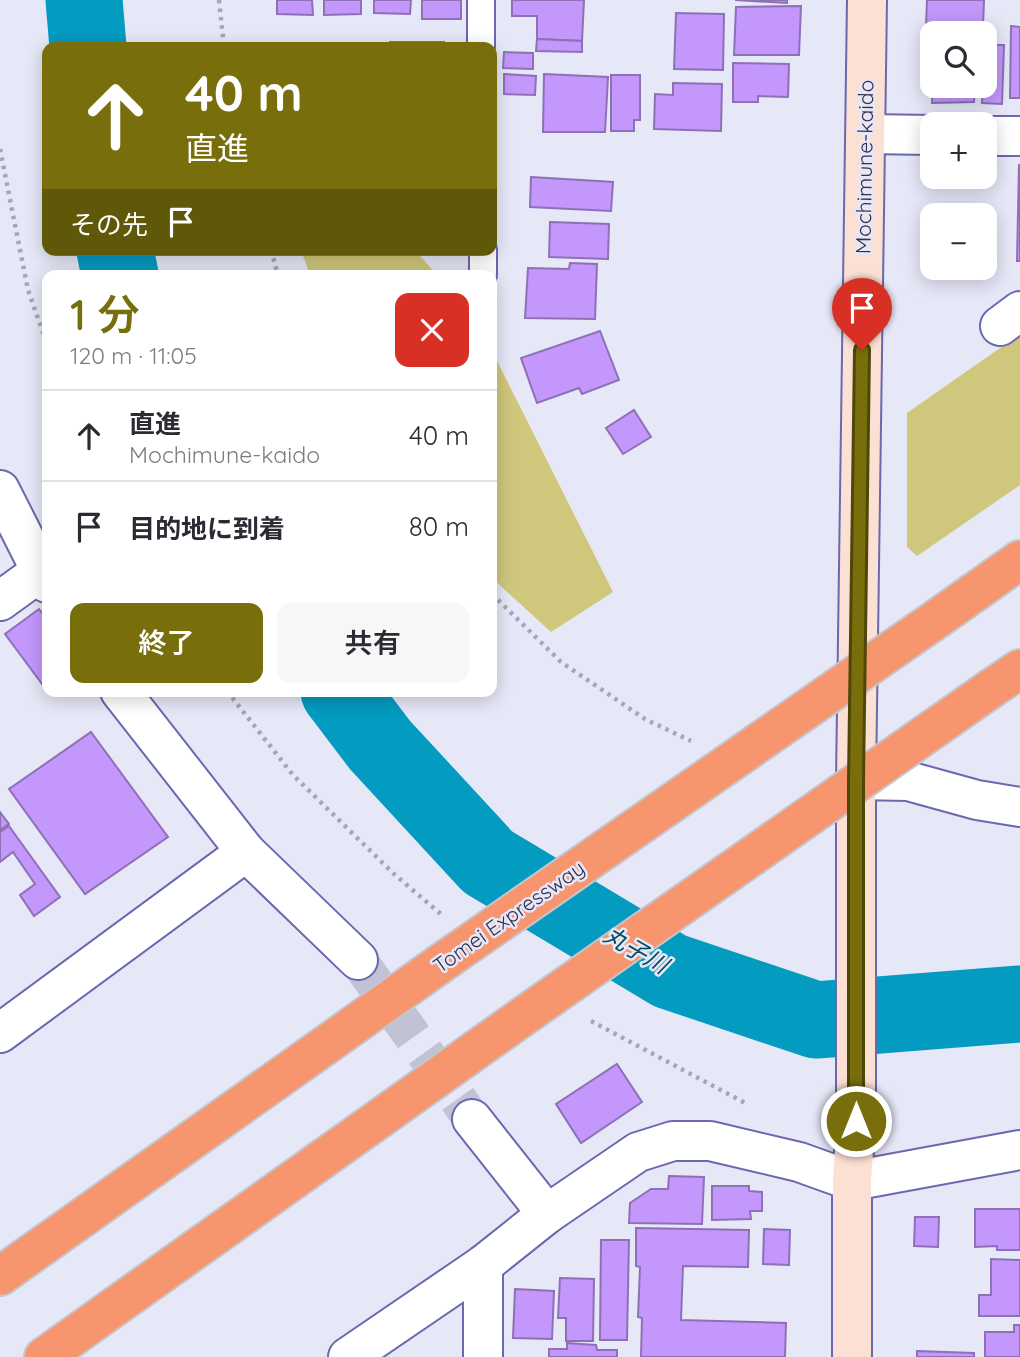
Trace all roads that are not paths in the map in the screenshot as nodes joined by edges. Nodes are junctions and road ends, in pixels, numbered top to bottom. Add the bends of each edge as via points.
1 (481, 0) edge
2 (867, 0) edge
3 (481, 42) edge
4 (866, 134) junction
5 (920, 135) edge
6 (997, 136) edge
7 (1020, 136) edge
8 (0, 491) edge
9 (1020, 560) edge
10 (42, 574) edge
11 (42, 579) edge
12 (0, 601) edge
13 (1020, 669) edge
14 (125, 697) edge
15 (856, 780) junction
16 (1020, 807) edge
17 (246, 852) junction
18 (358, 960) tunnel mouth
19 (0, 1033) edge
20 (472, 1119) tunnel mouth
21 (1020, 1150) edge
22 (852, 1181) junction
23 (547, 1214) junction
24 (483, 1265) junction
25 (0, 1276) edge
26 (44, 1357) edge
27 (348, 1357) edge
28 (483, 1357) edge
29 (852, 1357) edge

1 - 3 lane
2 - 4 street, Mochimune-kaido
4 - 5 street
4 - 15 street, Mochimune-kaido
6 - 7 street
8 - 10 street
9 - 25 highway, Tomei Expressway, bridge
11 - 12 street
13 - 26 highway, bridge
14 - 17 street
15 - 16 street via 908,781
15 - 22 street, Mochimune-kaido
17 - 18 street
17 - 19 street
20 - 23 street
21 - 22 street
22 - 23 street via 799,1162 710,1141 673,1142 638,1153
22 - 29 street
23 - 24 street
24 - 27 street
24 - 28 street

